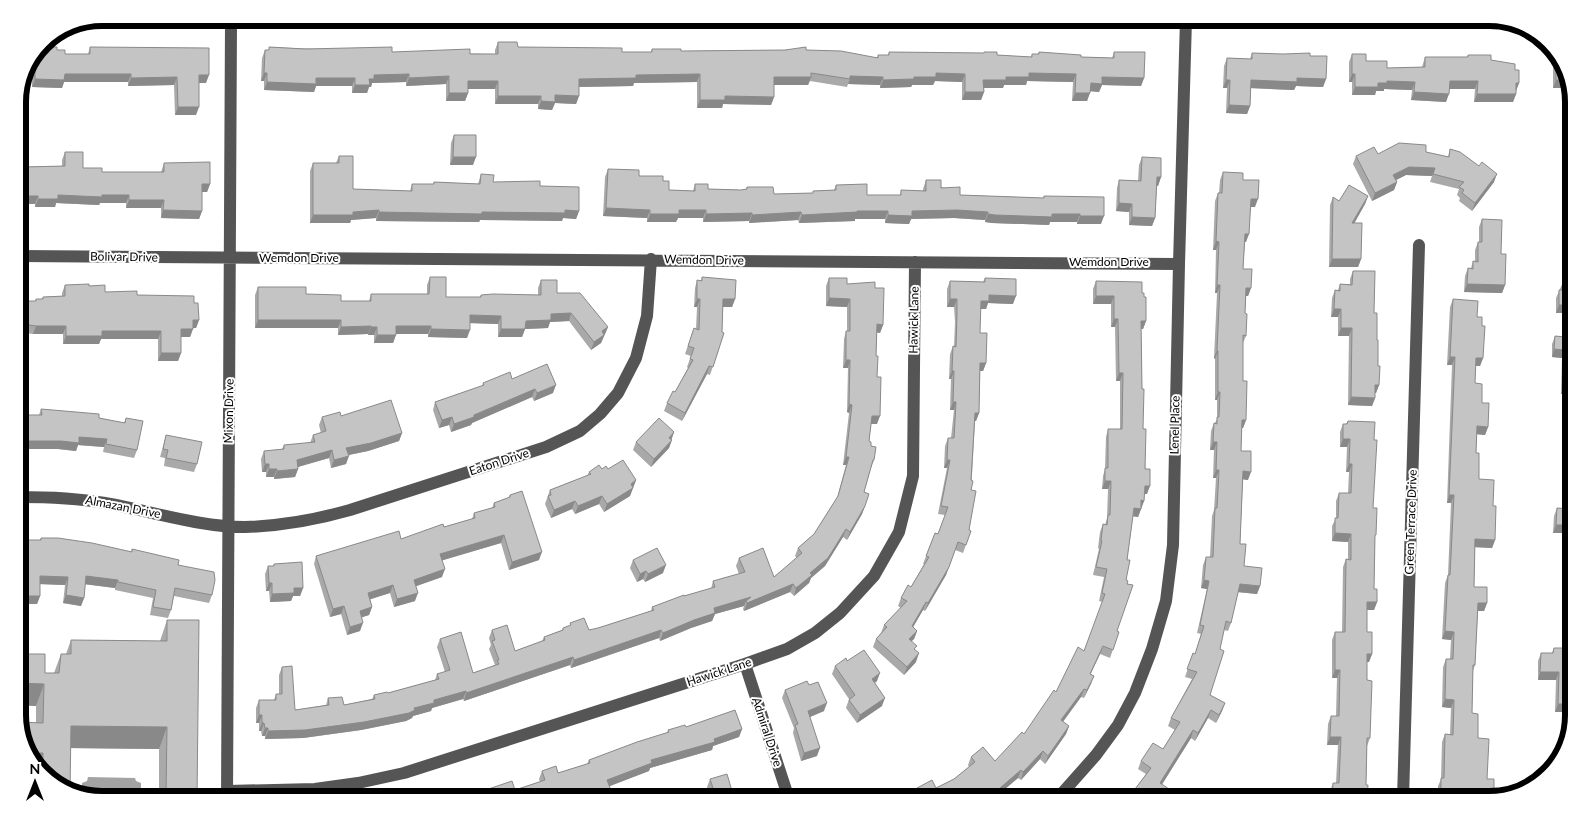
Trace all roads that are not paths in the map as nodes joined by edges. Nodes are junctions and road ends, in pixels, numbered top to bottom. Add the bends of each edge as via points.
1 (231, 26) edge
2 (1186, 26) edge
3 (1419, 244) dead end
4 (26, 256) edge
5 (230, 258) junction
6 (651, 260) junction
7 (915, 262) junction
8 (1179, 264) junction
9 (26, 497) edge
10 (228, 526) junction
11 (745, 664) junction
12 (228, 791) edge
13 (290, 791) edge
14 (786, 791) edge
15 (1066, 791) edge
16 (1403, 791) edge

1 - 5 street, Mixon Drive
2 - 8 street, Lenel Place
3 - 16 street, Green Terrace Drive
4 - 5 street, Bolivar Drive
5 - 6 street, Wemdon Drive
5 - 10 street, Mixon Drive
6 - 7 street, Wemdon Drive
6 - 10 street, Eaton Drive via 647,316 636,358 618,393 580,431 546,447 323,518 286,524
7 - 8 street, Wemdon Drive
7 - 11 street, Hawick Lane via 912,476 898,532 874,576 840,614 787,648
8 - 15 street, Lenel Place via 1173,545 1166,601 1135,693 1118,725
9 - 10 street, Almazan Drive via 82,499
10 - 12 street, Mixon Drive
11 - 13 street, Hawick Lane via 404,773 358,783
11 - 14 street, Admiral Drive

